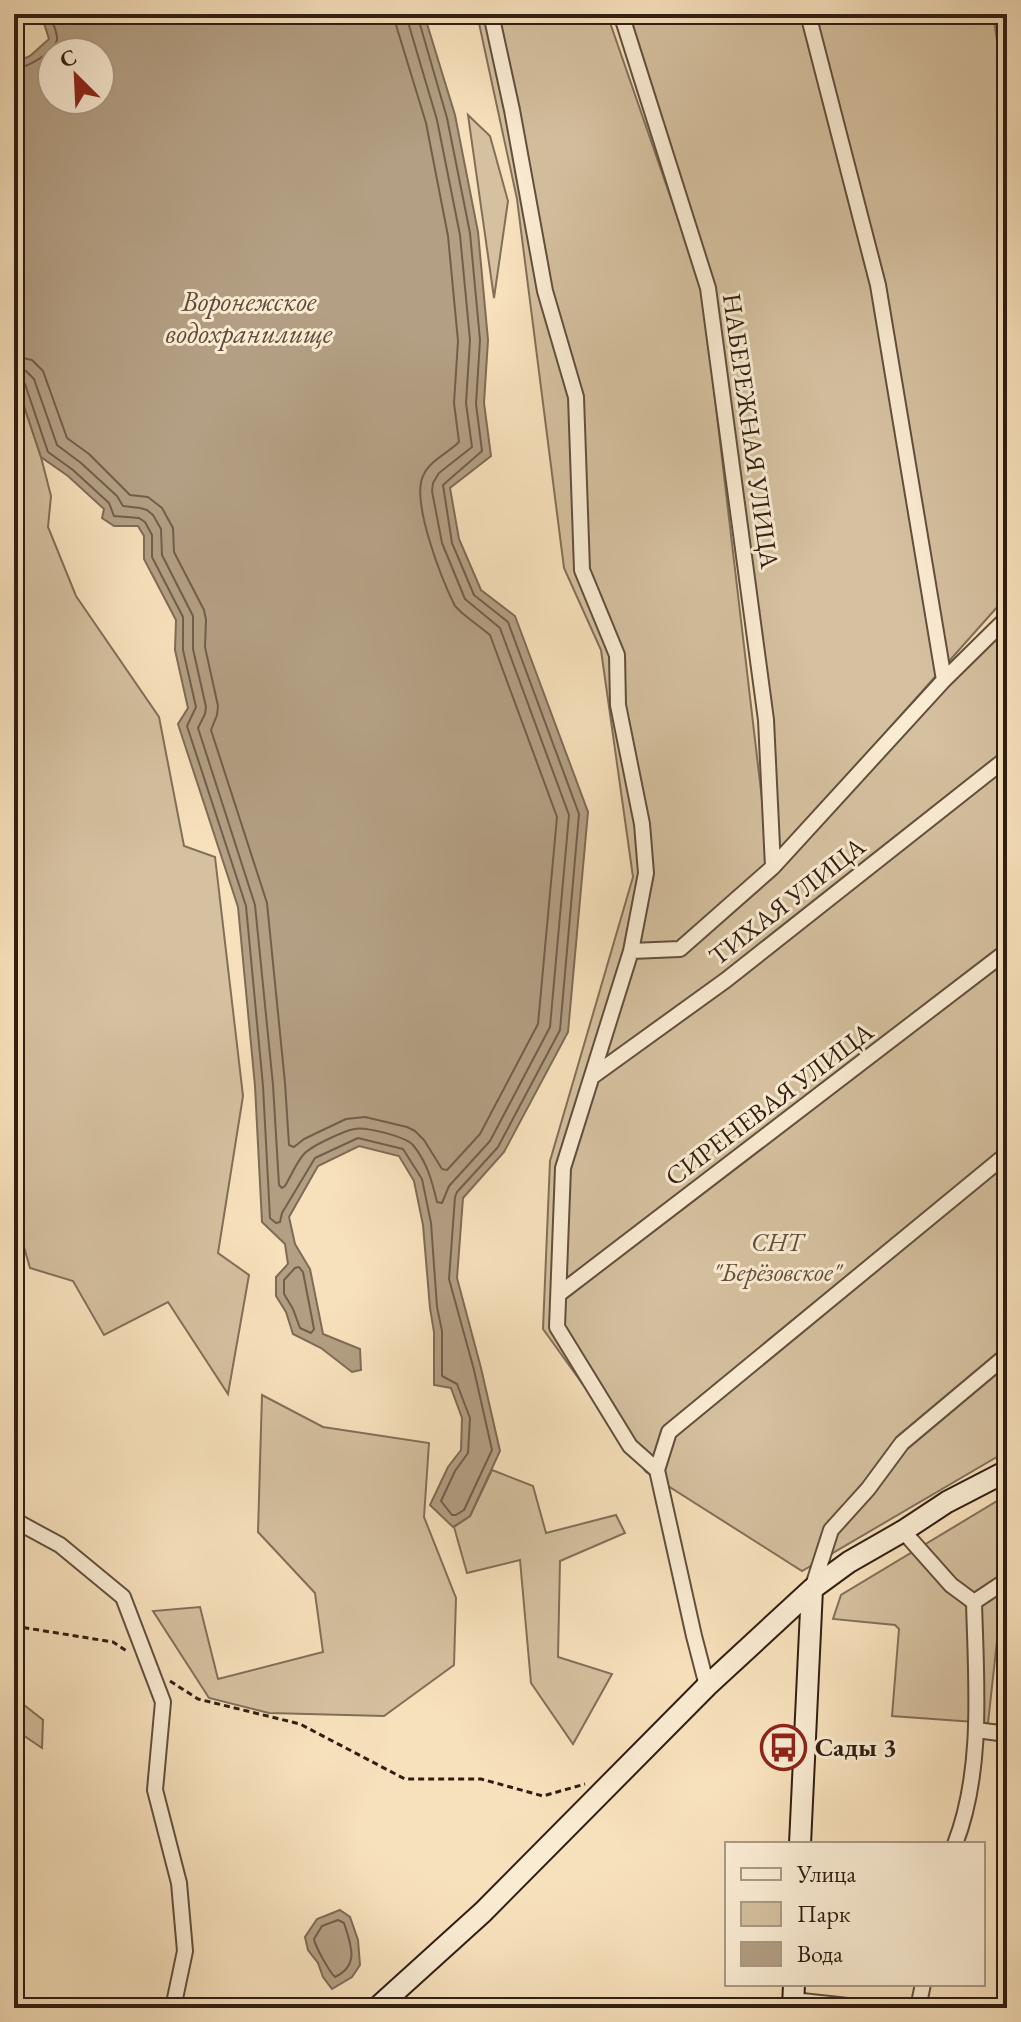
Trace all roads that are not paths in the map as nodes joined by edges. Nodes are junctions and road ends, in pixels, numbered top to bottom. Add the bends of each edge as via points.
1 (491, 14) edge
2 (619, 14) edge
3 (808, 14) edge
4 (1005, 14) edge
5 (1007, 30) edge
6 (1007, 618) edge
7 (944, 680) junction
8 (1007, 758) edge
9 (773, 867) junction
10 (631, 951) junction
11 (1007, 951) edge
12 (593, 1076) junction
13 (1007, 1154) edge
14 (559, 1294) junction
15 (1007, 1355) edge
16 (657, 1470) junction
17 (1006, 1472) edge
18 (14, 1520) edge
19 (903, 1531) junction
20 (1007, 1580) edge
21 (812, 1589) junction
22 (974, 1602) junction
23 (707, 1686) junction
24 (976, 1730) junction
25 (1007, 1734) edge
26 (800, 1842) edge
27 (956, 1842) edge
28 (923, 1986) edge
29 (793, 1997) edge
30 (173, 2008) edge
31 (377, 2008) edge
32 (866, 2008) edge
33 (918, 2008) edge

1 - 10 street via 545,291 576,397 582,570 617,655 618,705 642,824 646,873
2 - 9 street, НАБЕРЕЖНАЯ УЛИЦА via 708,288 766,720
3 - 7 street via 878,285
4 - 5 street
6 - 7 street
7 - 9 street
8 - 12 street, ТИХАЯ УЛИЦА via 726,980
9 - 10 street via 680,949
10 - 12 street
11 - 14 street, СИРЕНЕВАЯ УЛИЦА
12 - 14 street via 563,1168
13 - 16 street via 669,1432
14 - 16 street via 557,1327 630,1446
15 - 21 street via 902,1443 831,1530
16 - 23 street
17 - 19 street
18 - 30 street via 60,1545 123,1597 163,1702 155,1790 179,1883 185,1951
19 - 21 street
19 - 22 street via 951,1585
20 - 22 street
21 - 23 street
21 - 26 street
22 - 24 street
23 - 31 street via 483,1912
24 - 25 street
24 - 27 street via 965,1819
28 - 33 street
29 - 32 street

